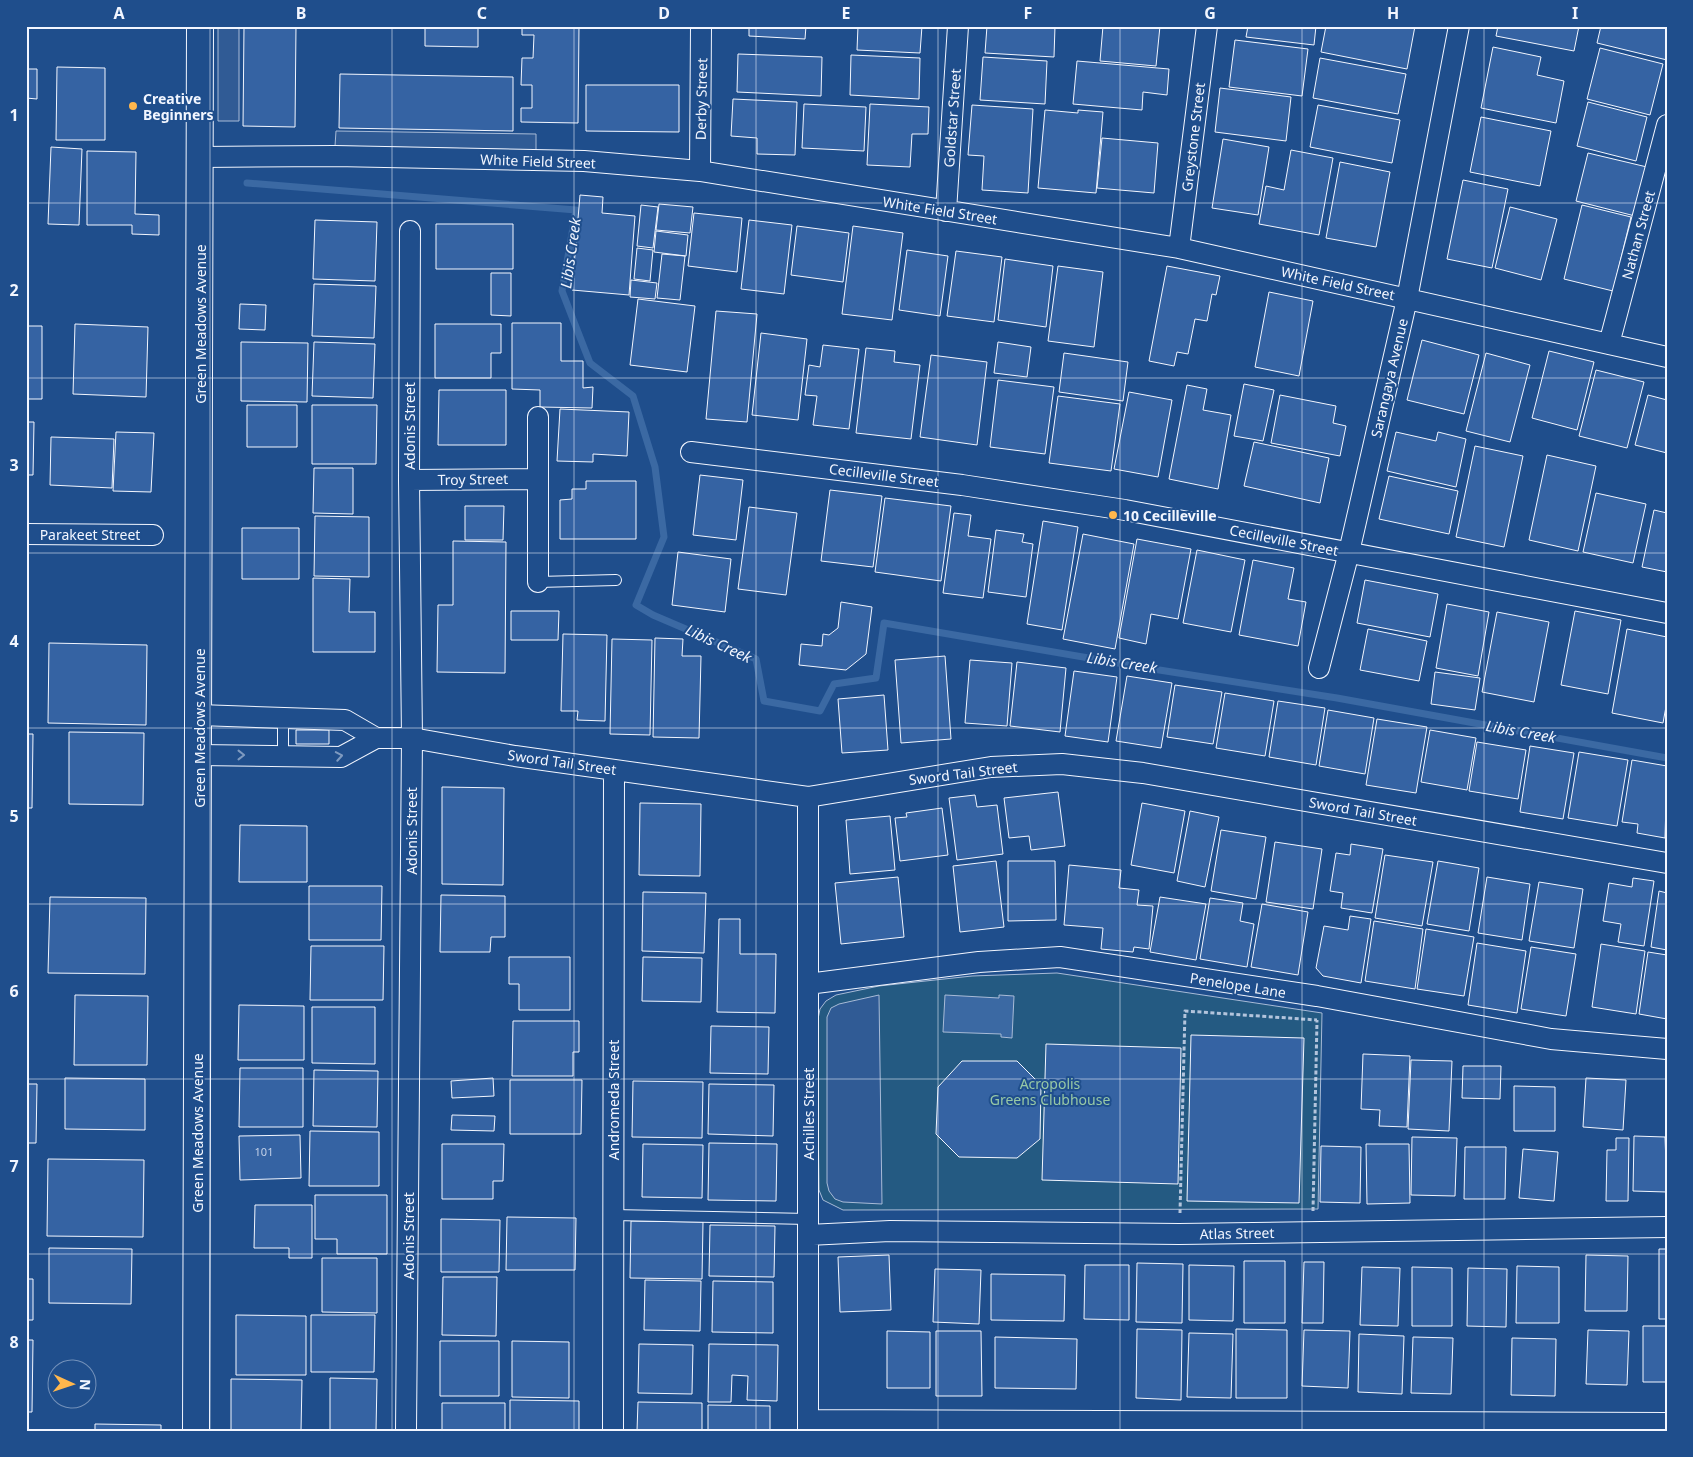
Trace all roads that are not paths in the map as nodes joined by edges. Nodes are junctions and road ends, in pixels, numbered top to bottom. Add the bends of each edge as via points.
1 (200, 26) edge
2 (701, 26) edge
3 (958, 26) edge
4 (1206, 26) edge
5 (1460, 26) edge
6 (1667, 125) edge
7 (201, 157) junction
8 (700, 171) junction
9 (946, 211) junction
10 (410, 231) dead end
11 (1178, 248) junction
12 (1407, 298) junction
13 (1609, 344) junction
14 (1667, 357) edge
15 (538, 417) dead end
16 (691, 452) dead end
17 (538, 479) junction
18 (409, 480) junction
19 (26, 534) edge
20 (153, 535) dead end
21 (1348, 552) junction
22 (616, 580) dead end
23 (538, 582) joint
24 (1667, 613) edge
25 (1319, 668) dead end
26 (199, 715) junction
27 (282, 718) junction
28 (376, 738) junction
29 (412, 738) junction
30 (199, 755) junction
31 (282, 755) junction
32 (614, 770) junction
33 (808, 796) junction
34 (1667, 863) edge
35 (808, 984) junction
36 (1667, 1049) edge
37 (613, 1215) junction
38 (808, 1227) junction
39 (1667, 1227) edge
40 (1667, 1423) edge
41 (808, 1425) edge
42 (196, 1431) edge
43 (406, 1431) edge
44 (613, 1431) edge

1 - 7 street, Green Meadows Avenue
2 - 8 street, Derby Street
3 - 9 street, Goldstar Street
4 - 11 street, Greystone Street
5 - 12 street, Sarangaya Avenue
6 - 13 street, Nathan Street
7 - 8 street, White Field Street via 584,161
7 - 26 street, Green Meadows Avenue
8 - 9 street, White Field Street
9 - 11 street, White Field Street
10 - 18 street, Adonis Street
11 - 12 street, White Field Street
12 - 13 street, White Field Street
12 - 21 street, Sarangaya Avenue
13 - 14 street, White Field Street
15 - 17 street
16 - 21 street, Cecilleville Street via 981,488 1124,510
17 - 18 street, Troy Street
17 - 23 street
18 - 29 street, Adonis Street
19 - 20 street, Parakeet Street
21 - 24 street, Cecilleville Street
21 - 25 street, Sarangaya Avenue
22 - 23 lane
26 - 27 street
26 - 30 street, Green Meadows Avenue
27 - 28 street via 345,720
27 - 31 lane
28 - 29 street, Sword Tail Street
31 -> 28 street, Sword Tail Street via 341,757
29 - 32 street, Sword Tail Street
29 - 43 street, Adonis Street
30 -> 31 street, Sword Tail Street
30 - 42 street, Green Meadows Avenue
32 - 33 street, Sword Tail Street
32 - 37 street, Andromeda Street
33 - 34 street, Sword Tail Street via 991,767 1062,764 1143,773
33 - 35 street, Achilles Street
35 - 36 street, Penelope Lane via 979,962 1060,958 1317,996 1551,1040
35 - 38 street, Achilles Street
37 - 38 lane
37 - 44 street, Andromeda Street
38 - 39 street, Atlas Street via 1179,1234
38 - 41 street, Achilles Street
40 - 41 street

